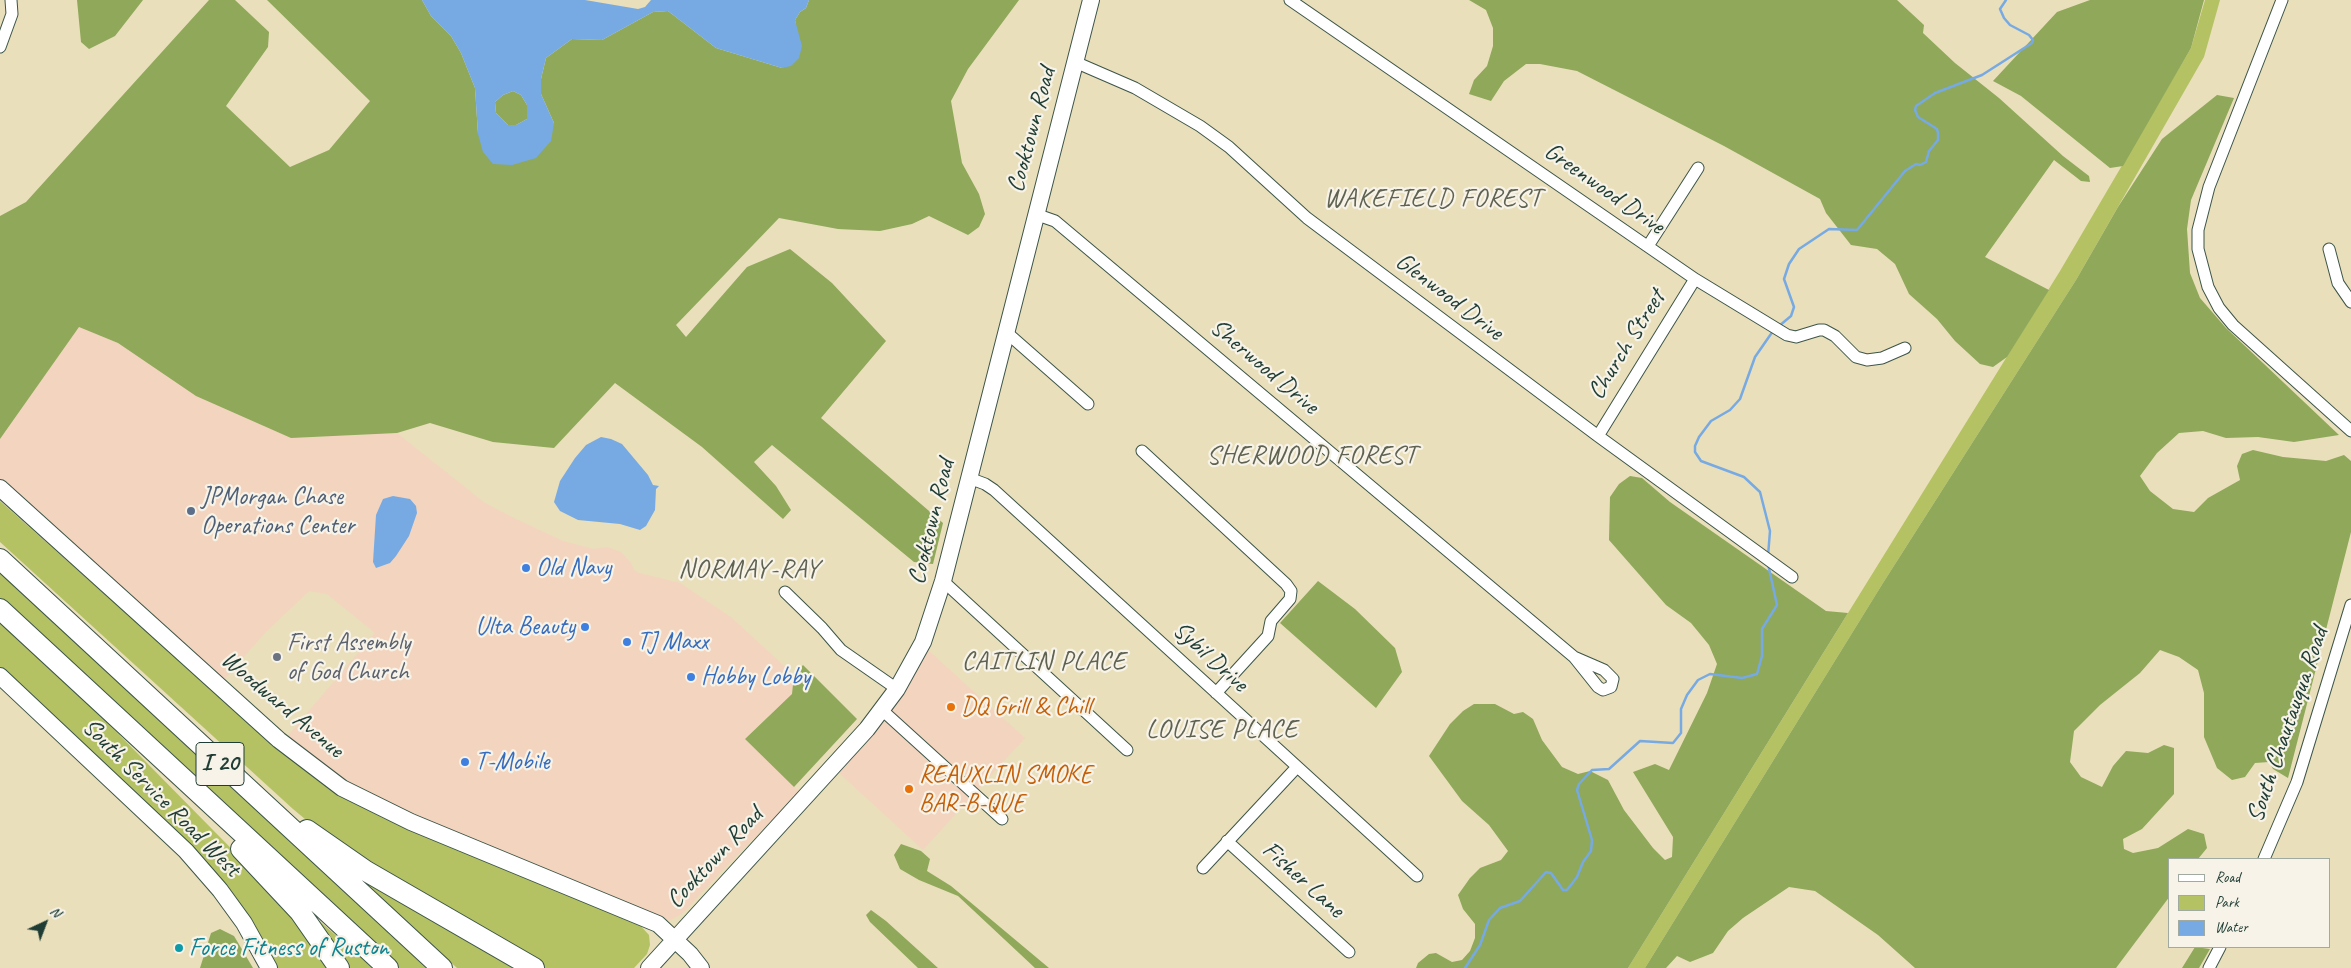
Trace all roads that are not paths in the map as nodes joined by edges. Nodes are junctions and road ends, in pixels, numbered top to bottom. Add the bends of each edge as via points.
1 (11, 0) edge
2 (1091, 0) edge
3 (1290, 0) edge
4 (2282, 0) edge
5 (0, 47) edge
6 (1075, 62) junction
7 (1698, 168) dead end
8 (1035, 214) junction
9 (1648, 246) junction
10 (2330, 249) dead end
11 (1695, 279) junction
12 (2351, 302) edge
13 (1006, 332) junction
14 (1905, 348) dead end
15 (1088, 404) dead end
16 (2351, 431) edge
17 (1598, 436) junction
18 (1142, 451) dead end
19 (969, 478) junction
20 (0, 488) edge
21 (0, 559) edge
22 (1792, 578) dead end
23 (943, 581) junction
24 (785, 592) dead end
25 (2351, 605) edge
26 (0, 609) edge
27 (1574, 657) dead end
28 (0, 676) edge
29 (897, 689) junction
30 (1216, 693) junction
31 (882, 710) junction
32 (1127, 750) dead end
33 (168, 764) junction
34 (1297, 767) junction
35 (249, 791) junction
36 (1002, 819) dead end
37 (1227, 841) junction
38 (2264, 858) edge
39 (1203, 868) dead end
40 (1417, 876) dead end
41 (674, 938) junction
42 (2219, 948) edge
43 (1349, 952) dead end
44 (269, 968) edge
45 (339, 968) edge
46 (388, 968) edge
47 (442, 968) edge
48 (534, 968) edge
49 (649, 968) edge
50 (701, 968) edge
51 (2209, 968) edge

1 - 5 street via 12,14
2 - 6 main road, Cooktown Road
3 - 9 street, Greenwood Drive
4 - 16 street via 2209,186 2198,230 2198,249 2208,287 2229,320
6 - 8 main road, Cooktown Road
6 - 17 street, Glenwood Drive via 1135,88 1200,126 1229,147 1307,218
7 - 9 street
8 - 13 main road, Cooktown Road
8 - 27 street, Sherwood Drive via 1055,221
9 - 11 street, Greenwood Drive
10 - 12 street via 2338,283
11 - 14 street, Greenwood Drive via 1787,335 1796,337 1824,330 1835,336 1856,357 1867,360 1882,358
11 - 17 street, Church Street
13 - 15 street
13 - 19 main road, Cooktown Road
17 - 22 street, Glenwood Drive
18 - 30 street via 1291,591 1290,599 1271,621 1268,636
19 - 23 main road, Cooktown Road
19 - 30 street, Sybil Drive via 994,490
20 - 41 main road, Woodward Avenue via 279,740 342,788 411,822 658,924
21 - 35 highway, I 20
23 - 29 main road, Cooktown Road via 923,642
23 - 32 street
24 - 29 street via 841,650
25 - 38 street, South Chautauqua Road via 2297,782
26 - 33 highway, I 20
28 - 44 main road, South Service Road West via 186,850 244,923
29 - 31 main road, Cooktown Road
30 - 34 street, Sybil Drive
31 - 36 street
31 - 41 main road, Cooktown Road
33 - 45 highway via 217,825 300,912
33 - 46 highway, I 20
34 - 37 street
34 - 40 street, Sybil Drive
35 - 47 highway, I 20
35 - 48 highway via 366,871
37 - 39 street
37 - 43 street, Fisher Lane
41 - 49 main road, Cooktown Road
41 - 50 main road, Woodward Avenue
42 - 51 street

